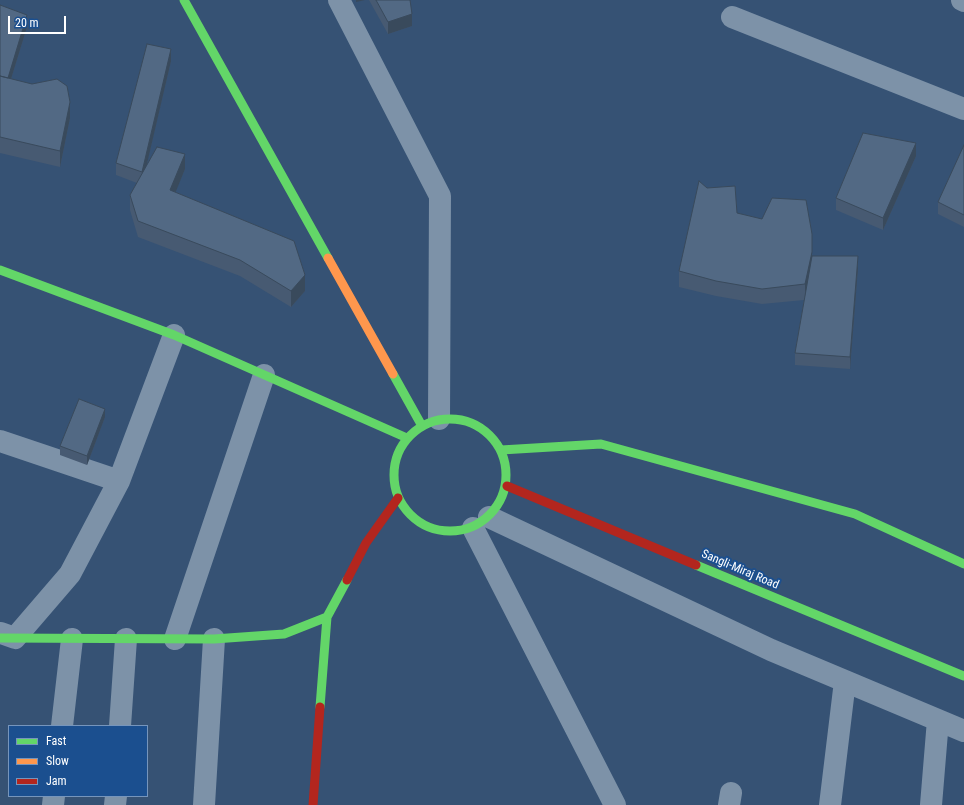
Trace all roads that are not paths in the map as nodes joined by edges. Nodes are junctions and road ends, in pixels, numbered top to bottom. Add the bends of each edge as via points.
1 (184, 0) edge
2 (338, 0) edge
3 (732, 18) dead end
4 (964, 109) edge
5 (0, 270) edge
6 (174, 335) junction
7 (264, 375) junction
8 (430, 423) junction
9 (407, 438) junction
10 (0, 442) edge
11 (501, 450) junction
12 (119, 481) junction
13 (507, 486) junction
14 (398, 498) junction
15 (481, 523) junction
16 (964, 564) edge
17 (327, 617) junction
18 (5, 636) edge
19 (72, 638) junction
20 (126, 639) junction
21 (175, 639) junction
22 (214, 640) junction
23 (964, 676) edge
24 (844, 681) junction
25 (938, 720) junction
26 (62, 725) edge
27 (120, 725) edge
28 (964, 731) edge
29 (204, 805) edge
30 (313, 805) edge
31 (615, 805) edge
32 (830, 805) edge
33 (931, 805) edge

1 - 8 main road
2 - 8 street via 440,196
3 - 4 street
5 - 6 main road
6 - 7 main road
6 - 12 street
7 - 9 main road
7 - 21 street
8 - 9 main road
8 - 11 main road via 458,419 476,424 490,435
9 - 14 main road via 397,454 393,473
10 - 12 street
11 - 13 main road via 507,467
11 - 16 main road via 601,444 855,514
12 - 18 street via 70,574
13 - 15 main road
13 - 23 main road, Sangli-Miraj Road
14 - 15 main road via 404,509 418,523 435,531
14 - 17 main road via 366,543
15 - 24 street
15 - 31 street
17 - 22 main road via 284,634
17 - 30 main road
18 - 19 main road
19 - 20 main road
19 - 26 street
20 - 21 main road
20 - 27 street
21 - 22 main road
22 - 29 street
24 - 25 street
24 - 32 street
25 - 28 street
25 - 33 street

